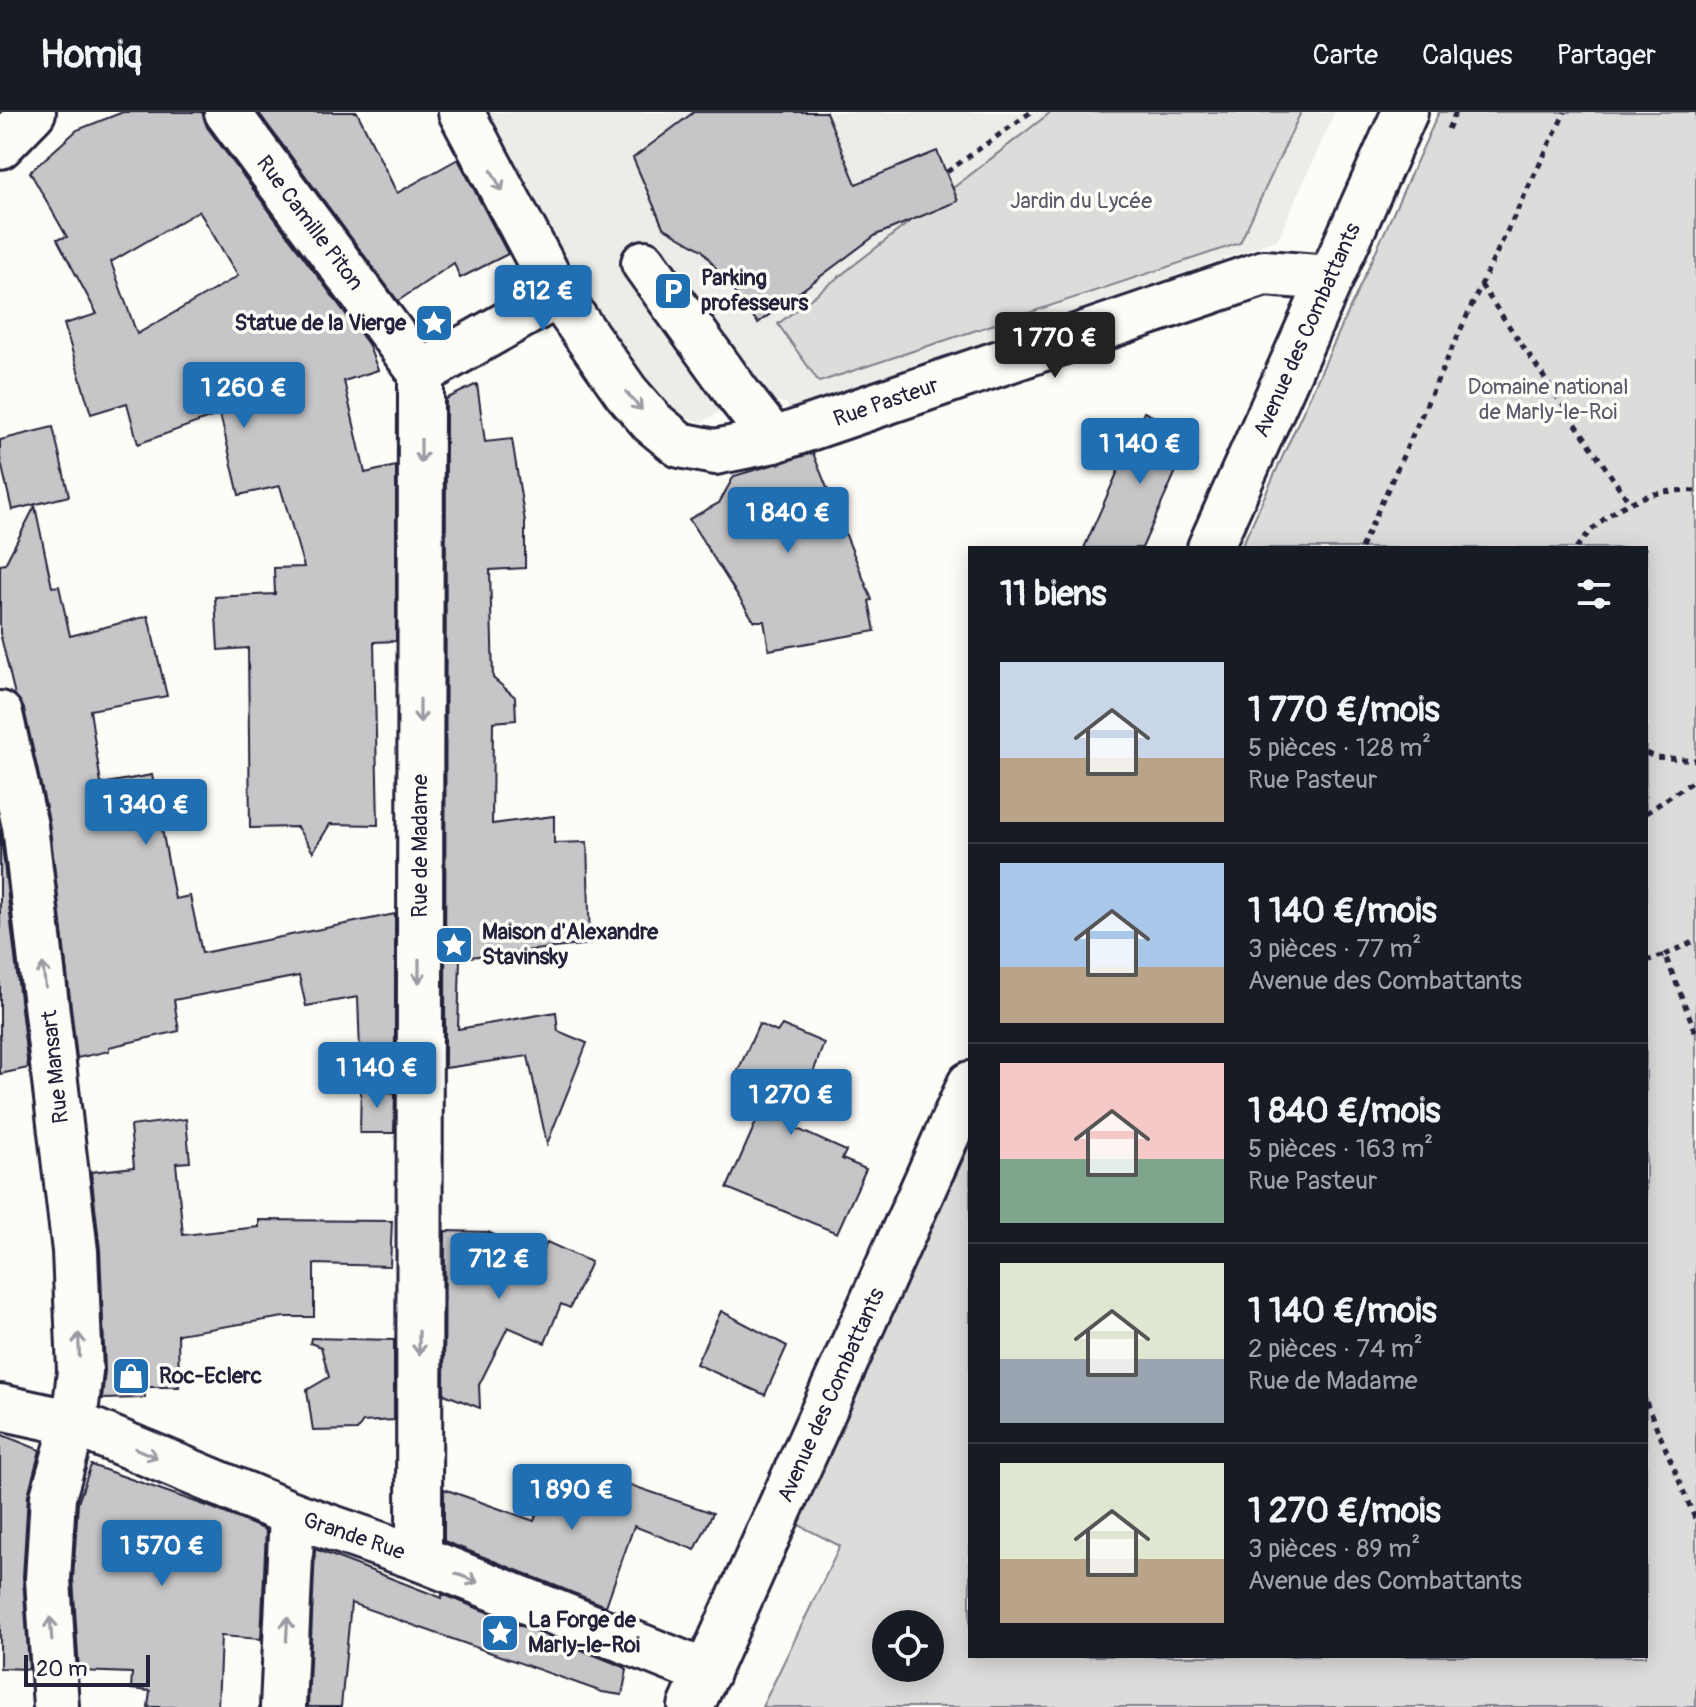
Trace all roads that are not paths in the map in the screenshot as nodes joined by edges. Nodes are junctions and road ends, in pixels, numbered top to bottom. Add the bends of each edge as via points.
1 (33, 112) edge
2 (227, 112) edge
3 (461, 112) edge
4 (1405, 112) edge
5 (0, 146) edge
6 (644, 263) dead end
7 (1331, 278) junction
8 (558, 295) junction
9 (421, 373) junction
10 (774, 440) junction
11 (1211, 546) edge
12 (0, 714) edge
13 (968, 1088) edge
14 (0, 1407) edge
15 (74, 1423) junction
16 (292, 1514) junction
17 (419, 1558) junction
18 (699, 1690) edge
19 (56, 1707) edge
20 (283, 1707) edge

1 - 5 street
2 - 9 street, Rue Camille Piton
3 -> 8 street
4 - 7 street, Avenue des Combattants
6 - 10 street
7 - 10 street, Rue Pasteur via 1264,273
7 - 11 street, Avenue des Combattants
8 - 9 street
8 -> 10 street, Rue Pasteur via 626,392 680,445 715,452
9 -> 17 street, Rue de Madame
15 -> 12 street, Rue Mansart via 80,1371 74,1235 25,826
13 - 18 street, Avenue des Combattants
14 - 15 street, Grande Rue
15 -> 16 street, Grande Rue
19 -> 15 street, Rue Mansart via 48,1579 51,1525 53,1497
16 - 17 street, Grande Rue
20 -> 16 street
17 -> 18 street, Grande Rue

